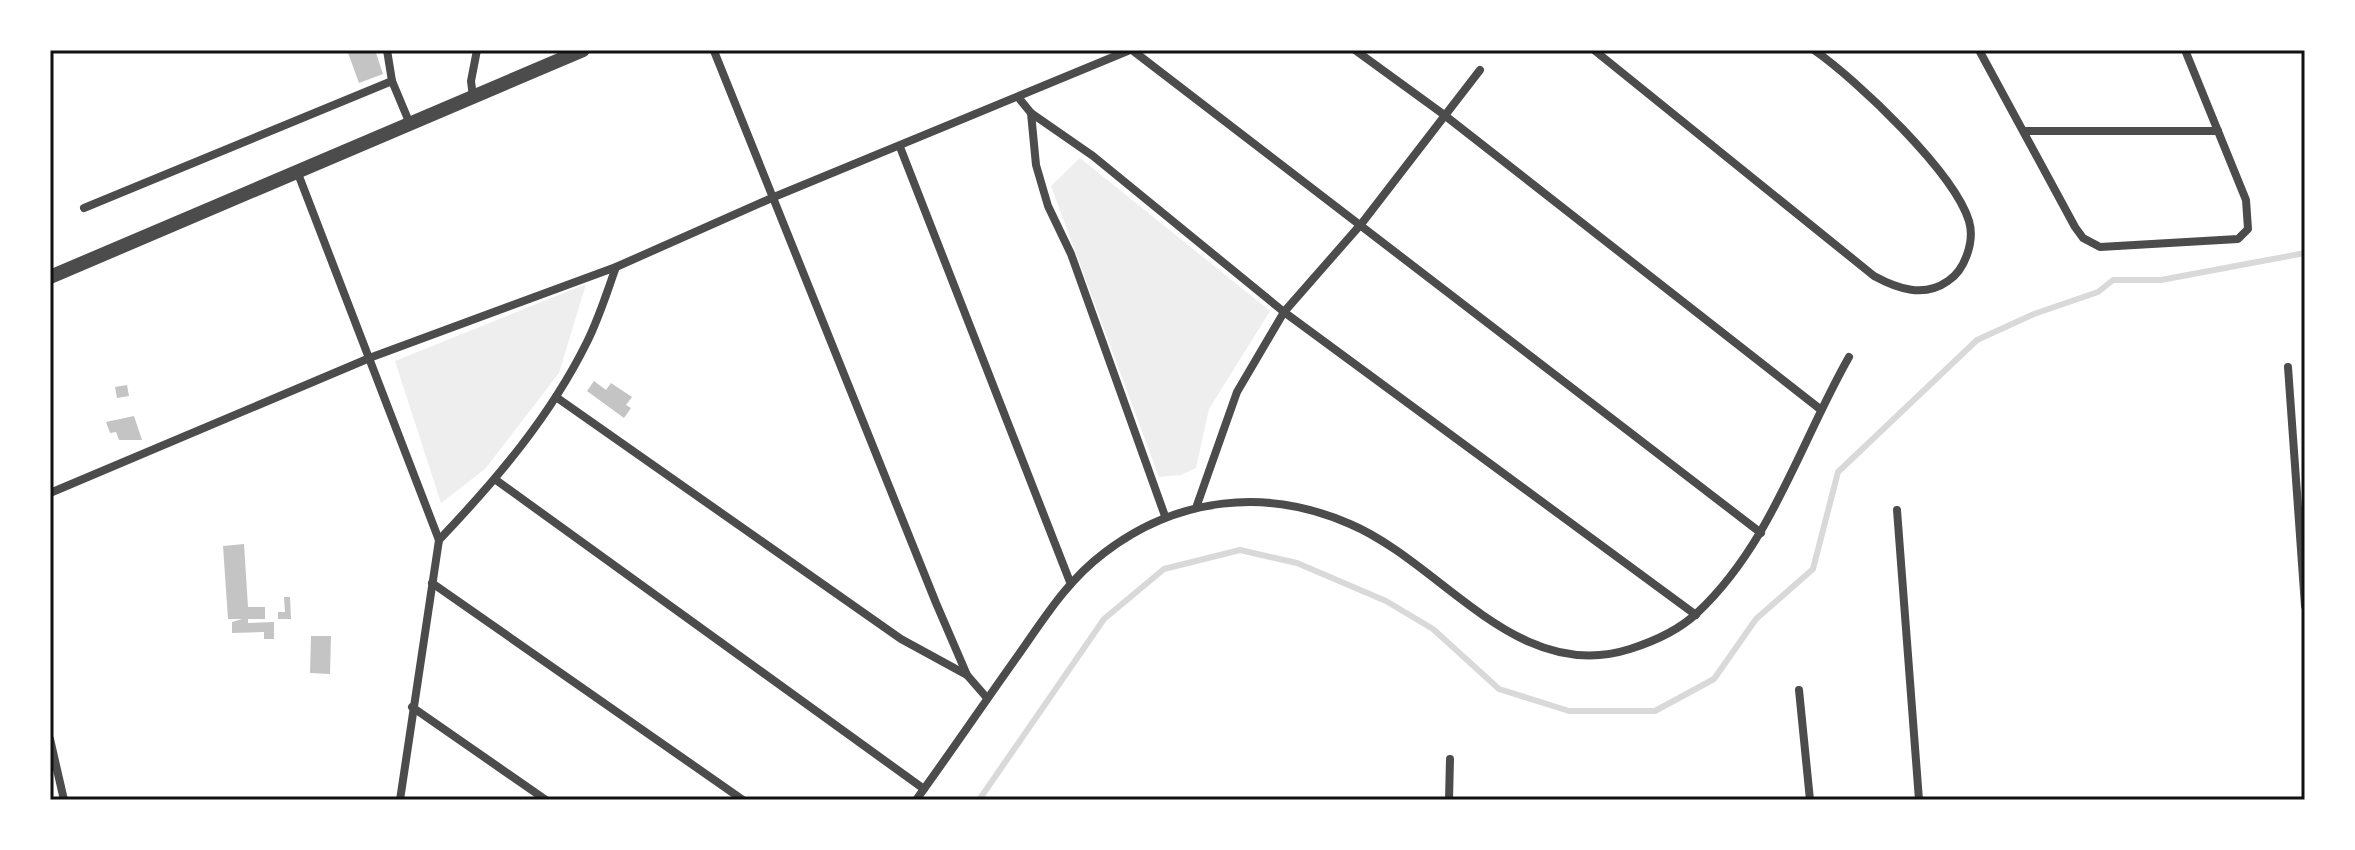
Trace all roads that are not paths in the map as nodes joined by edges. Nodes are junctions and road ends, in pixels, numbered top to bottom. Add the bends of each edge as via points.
1 (387, 50) edge
2 (477, 50) edge
3 (583, 50) edge
4 (1131, 50) edge
5 (1355, 50) edge
6 (1594, 50) edge
7 (1814, 50) edge
8 (1979, 50) edge
9 (2185, 50) edge
10 (714, 51) edge
11 (1480, 70) dead end
12 (392, 81) junction
13 (1018, 97) junction
14 (474, 98) junction
15 (1031, 113) junction
16 (1443, 114) junction
17 (410, 124) junction
18 (2024, 131) junction
19 (2218, 131) junction
20 (900, 147) junction
21 (297, 170) junction
22 (774, 197) junction
23 (84, 208) dead end
24 (1362, 223) junction
25 (616, 267) junction
26 (50, 277) edge
27 (1284, 312) junction
28 (372, 357) junction
29 (1849, 357) dead end
30 (2288, 367) dead end
31 (556, 397) junction
32 (1820, 409) junction
33 (496, 480) junction
34 (50, 493) edge
35 (1197, 505) junction
36 (1897, 510) dead end
37 (1165, 516) junction
38 (1761, 533) junction
39 (439, 540) junction
40 (1070, 582) junction
41 (432, 583) junction
42 (2305, 606) edge
43 (1696, 615) junction
44 (967, 675) junction
45 (1799, 690) dead end
46 (987, 698) junction
47 (412, 707) junction
48 (50, 739) edge
49 (1450, 759) dead end
50 (924, 789) junction
51 (64, 800) edge
52 (400, 800) edge
53 (546, 800) edge
54 (743, 800) edge
55 (916, 800) edge
56 (1449, 800) edge
57 (1810, 800) edge
58 (1919, 800) edge

1 - 12 street
2 - 14 street via 471,81
3 - 14 street
4 - 13 street
4 - 24 street
5 - 16 street
6 - 7 street via 1874,276 1912,291 1935,290 1953,278 1970,248 1971,230 1962,203 1891,120
8 - 18 street
9 - 19 street
10 - 22 street
11 - 16 street
12 - 17 street
12 - 23 street
13 - 15 street
13 - 20 street
14 - 17 street
15 - 27 street via 1093,156
15 - 37 street via 1036,165
16 - 24 street
16 - 32 street
17 - 21 street
18 - 19 street
18 - 19 street via 2075,227 2100,247 2245,235 2251,223 2246,200
20 - 22 street
20 - 40 street
21 - 26 street
21 - 28 street
22 - 25 street
22 - 44 street
24 - 27 street
24 - 38 street
25 - 28 street
25 - 31 street via 588,341
27 - 35 street via 1237,392
27 - 43 street
28 - 34 street
28 - 39 street
29 - 32 street
30 - 42 street
31 - 33 street
31 - 44 street via 909,644
32 - 38 street
33 - 39 street
33 - 50 street
35 - 37 street
35 - 43 street via 1249,502 1308,508 1353,524 1505,631 1577,654 1616,653 1659,639
36 - 58 street
37 - 40 street via 1105,552
38 - 43 street
39 - 41 street
40 - 46 street
41 - 47 street
41 - 54 street
44 - 46 street
45 - 57 street
46 - 50 street
47 - 52 street
47 - 53 street
48 - 51 street
49 - 56 street
50 - 55 street

